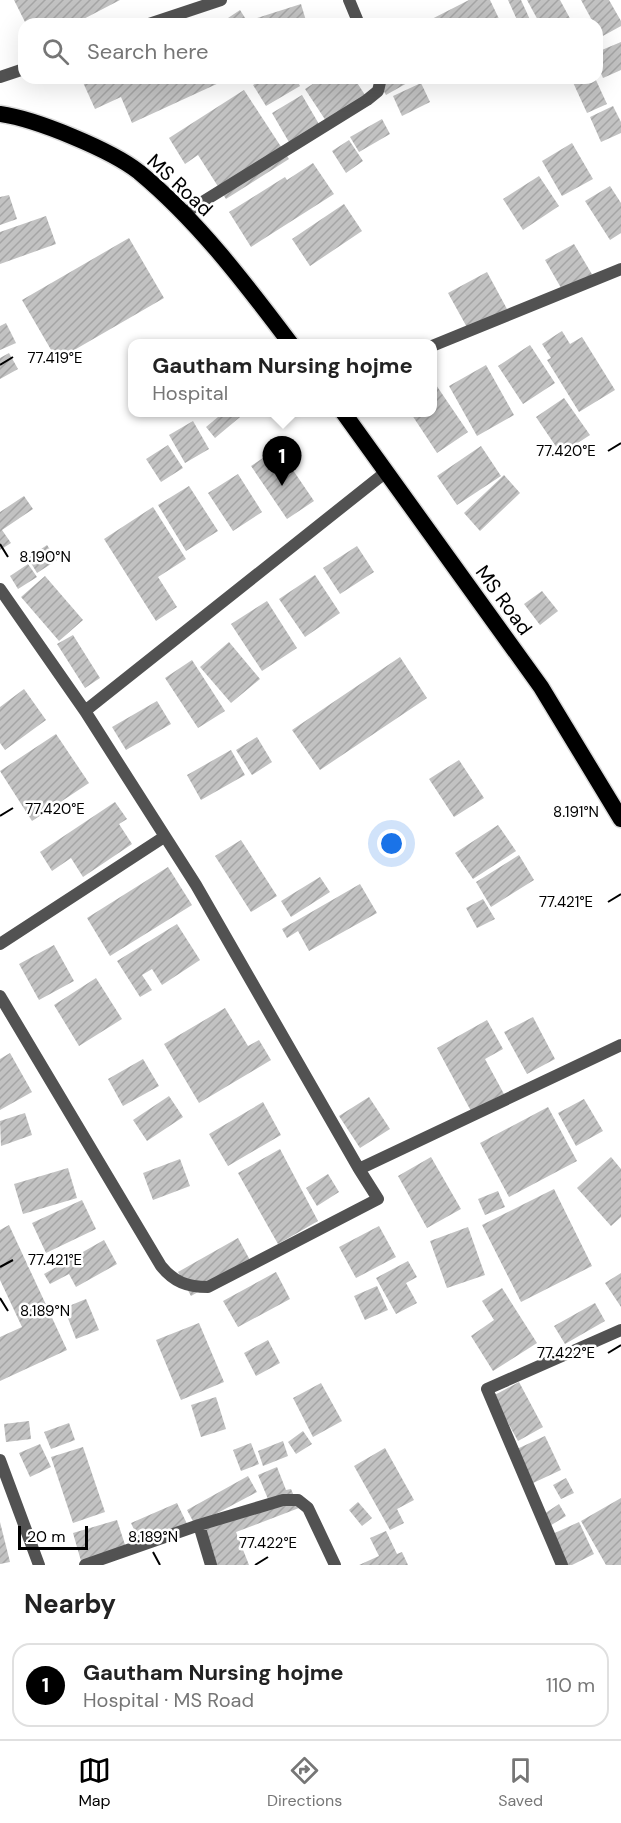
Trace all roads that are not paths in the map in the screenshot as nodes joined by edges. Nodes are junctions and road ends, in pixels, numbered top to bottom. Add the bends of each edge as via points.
1 (221, 0) edge
2 (349, 0) edge
3 (167, 18) edge
4 (356, 18) edge
5 (18, 71) edge
6 (0, 77) edge
7 (380, 84) edge
8 (0, 114) edge
9 (183, 214) junction
10 (621, 269) edge
11 (287, 339) edge
12 (437, 344) edge
13 (347, 417) edge
14 (386, 472) junction
15 (0, 588) edge
16 (85, 711) junction
17 (621, 819) edge
18 (164, 837) junction
19 (0, 944) edge
20 (0, 996) edge
21 (621, 1045) edge
22 (359, 1169) junction
23 (621, 1330) edge
24 (0, 1460) edge
25 (6, 1492) edge
26 (199, 1525) junction
27 (39, 1565) edge
28 (85, 1565) edge
29 (211, 1565) edge
30 (335, 1565) edge
31 (562, 1565) edge

1 - 3 street
2 - 4 street
5 - 6 street
7 - 9 street via 378,91 366,100
8 - 9 highway, MS Road via 20,117 77,139 137,171
9 - 11 highway, MS Road via 253,293
10 - 12 street
13 - 14 highway, MS Road
14 - 16 street
14 - 17 highway, MS Road via 541,687
15 - 16 street
16 - 18 street
18 - 19 street
18 - 22 street via 196,885
20 - 22 street via 172,1279 192,1287 208,1287 378,1199
21 - 22 street
23 - 31 street via 487,1389
24 - 25 street
25 - 27 street
26 - 28 street
26 - 29 street
26 - 30 street via 283,1500 298,1500 308,1508

